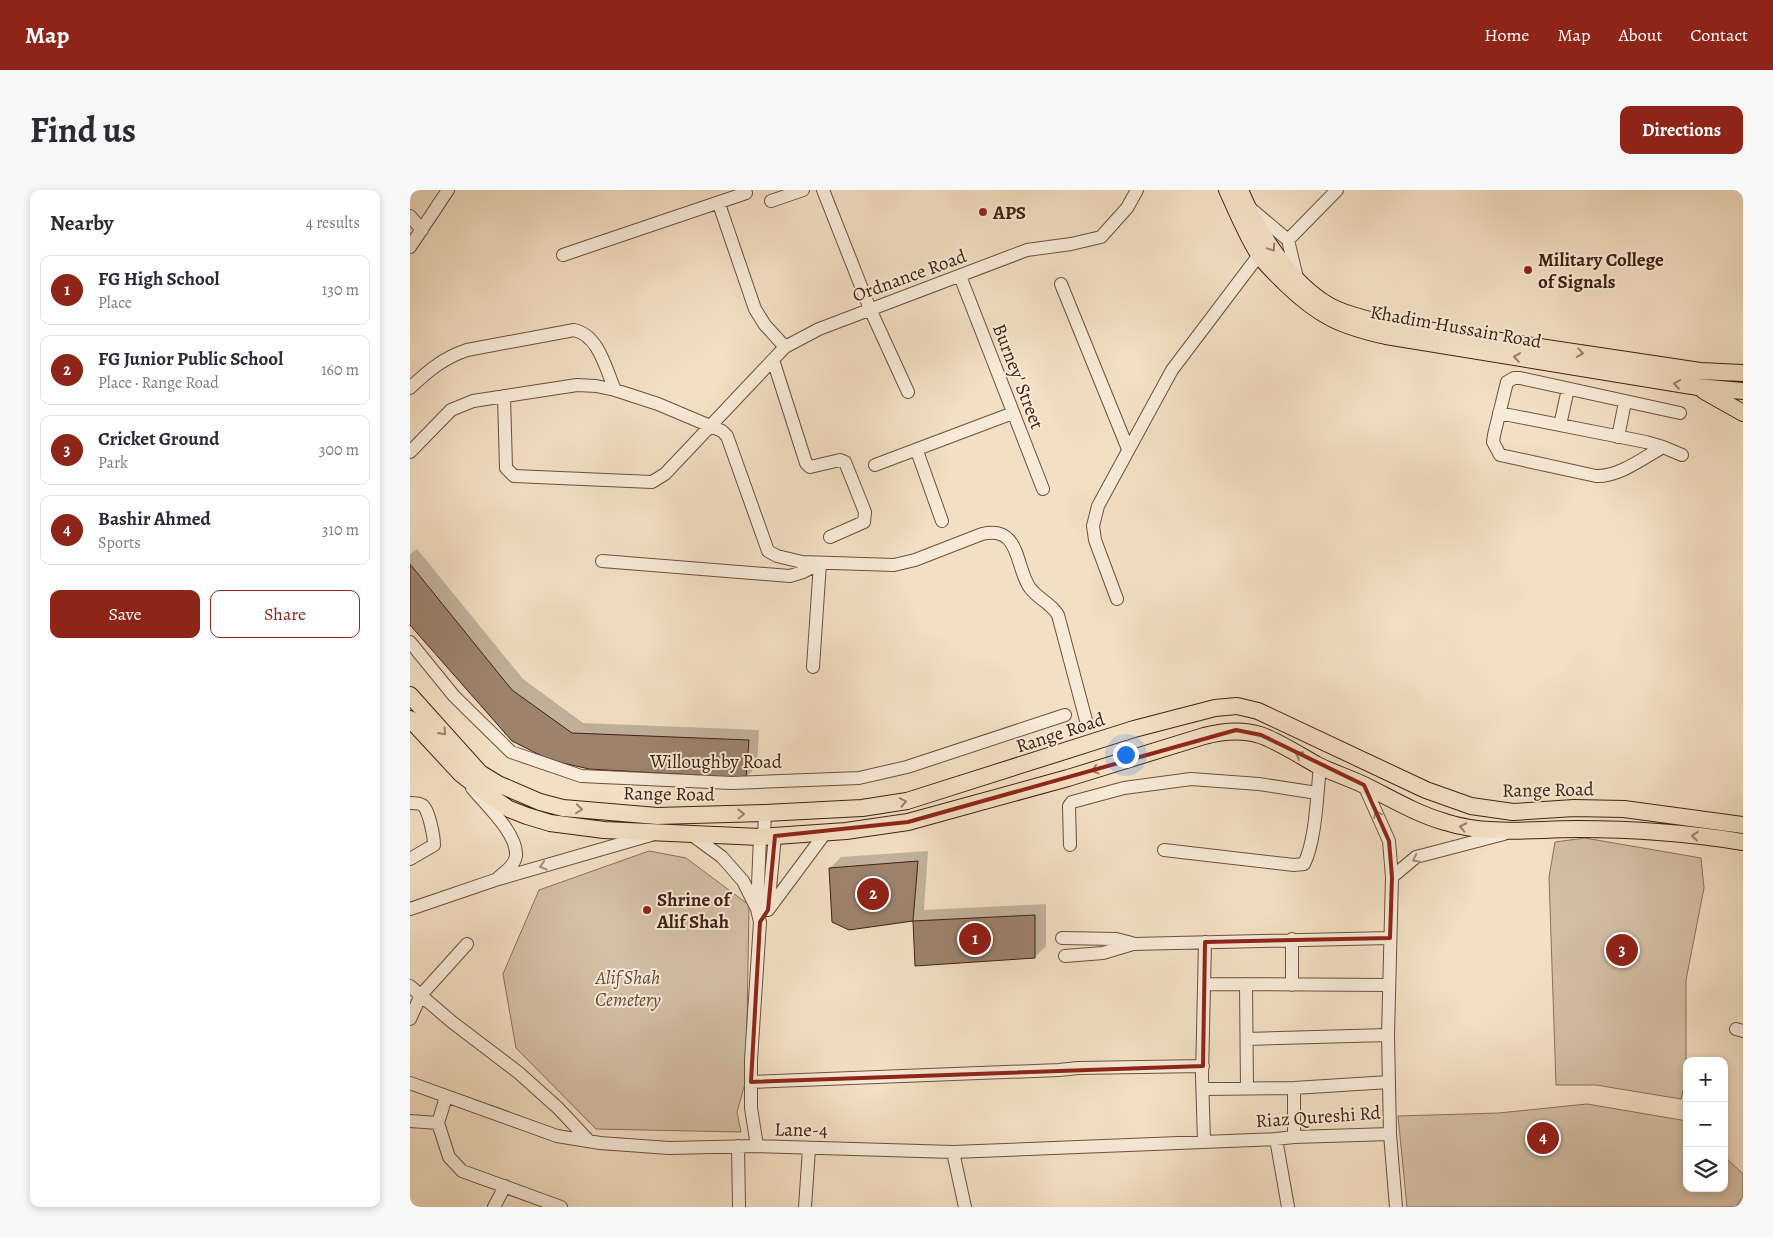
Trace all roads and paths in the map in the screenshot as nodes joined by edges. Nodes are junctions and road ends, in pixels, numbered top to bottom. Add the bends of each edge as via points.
1 (455, 190) edge
2 (803, 190) edge
3 (822, 190) edge
4 (1227, 190) edge
5 (1337, 190) edge
6 (1137, 191) edge
7 (746, 194) dead end
8 (445, 195) edge
9 (1243, 198) edge
10 (771, 202) dead end
11 (719, 204) junction
12 (410, 216) edge
13 (422, 230) junction
14 (1288, 240) junction
15 (410, 247) edge
16 (1259, 255) junction
17 (563, 256) dead end
18 (960, 276) junction
19 (1297, 278) junction
20 (1061, 284) dead end
21 (870, 309) junction
22 (785, 347) junction
23 (773, 360) junction
24 (1743, 364) edge
25 (1743, 373) edge
26 (1699, 379) junction
27 (410, 388) edge
28 (1568, 389) junction
29 (615, 390) junction
30 (1743, 391) edge
31 (908, 392) dead end
32 (504, 396) junction
33 (1625, 402) junction
34 (1013, 413) junction
35 (1499, 413) junction
36 (1680, 413) dead end
37 (1743, 413) edge
38 (1560, 425) junction
39 (710, 426) junction
40 (1618, 437) junction
41 (1663, 447) junction
42 (1128, 449) junction
43 (917, 451) junction
44 (410, 452) edge
45 (1682, 455) dead end
46 (875, 465) dead end
47 (1043, 489) dead end
48 (942, 521) dead end
49 (830, 537) dead end
50 (602, 561) dead end
51 (820, 563) junction
52 (1117, 599) dead end
53 (410, 642) edge
54 (813, 667) dead end
55 (410, 695) edge
56 (1065, 715) dead end
57 (410, 719) edge
58 (1087, 724) dead end
59 (1320, 766) junction
60 (461, 774) junction
61 (1364, 785) junction
62 (1317, 793) junction
63 (410, 803) edge
64 (765, 814) junction
65 (1743, 825) edge
66 (826, 832) junction
67 (1514, 832) junction
68 (657, 834) junction
69 (692, 835) junction
70 (767, 837) junction
71 (1743, 842) edge
72 (1070, 846) dead end
73 (1164, 850) dead end
74 (410, 859) edge
75 (1392, 877) junction
76 (495, 880) junction
77 (410, 909) edge
78 (762, 909) junction
79 (1062, 938) dead end
80 (1390, 938) junction
81 (1292, 939) junction
82 (1206, 942) junction
83 (467, 944) dead end
84 (1133, 944) junction
85 (1065, 956) dead end
86 (1204, 984) junction
87 (1246, 984) junction
88 (1292, 985) junction
89 (1388, 985) junction
90 (410, 986) edge
91 (421, 995) junction
92 (410, 1019) edge
93 (1388, 1035) junction
94 (1247, 1039) junction
95 (1203, 1066) junction
96 (751, 1082) junction
97 (1389, 1082) junction
98 (410, 1083) edge
99 (1247, 1088) junction
100 (1294, 1088) junction
101 (1203, 1089) junction
102 (446, 1097) junction
103 (410, 1121) edge
104 (438, 1123) junction
105 (1390, 1134) junction
106 (1294, 1137) junction
107 (1276, 1139) junction
108 (589, 1141) junction
109 (1204, 1141) junction
110 (738, 1146) junction
111 (757, 1146) junction
112 (809, 1149) junction
113 (954, 1152) junction
114 (505, 1186) junction
115 (494, 1207) edge
116 (561, 1207) edge
117 (738, 1207) edge
118 (805, 1207) edge
119 (965, 1207) edge
120 (1288, 1207) edge
121 (1396, 1207) edge

1 - 8 street
2 - 10 street
3 - 21 street
4 - 16 main road, Khadim Hussain Road
5 - 14 street
6 - 18 street, Ordnance Road via 1127,208 1101,237 1027,250
7 - 11 street
8 - 13 street
9 - 14 street
9 -> 19 main road, Khadim Hussain Road via 1270,246
11 - 17 street
11 - 22 street via 755,309
12 - 13 street
13 - 15 street
14 - 19 street
26 -> 16 main road, Khadim Hussain Road via 1360,330 1325,316 1307,304
16 - 42 street via 1172,370
18 - 21 street, Ordnance Road
18 - 34 street, Burney' Street
19 -> 26 main road, Khadim Hussain Road via 1329,305 1360,318
20 - 42 street
21 - 22 street, Ordnance Road via 819,329
21 - 31 street
22 - 23 street, Ordnance Road
23 - 39 street, Ordnance Road
23 - 49 street via 806,463 810,467 840,460 845,462 865,512 864,522
24 - 26 main road
25 - 26 main road, Khadim Hussain Road
26 - 30 main road, Khadim Hussain Road
26 - 37 main road
27 - 29 street via 439,362 467,350 574,330 589,337
28 - 33 street
28 - 35 street via 1514,378 1507,382
28 - 38 street
29 - 32 street via 577,385
29 - 39 street
32 - 39 street, Ordnance Road via 506,468 514,476 652,482 665,474
32 - 44 street via 473,401 451,410
33 - 36 street
33 - 40 street
34 - 43 street
34 - 47 street, Burney' Street
35 - 38 street
35 - 41 street via 1493,442 1500,455 1596,476 1618,471
38 - 40 street
39 - 51 street via 727,436 768,551 802,562
40 - 41 street
41 - 45 street
42 - 52 street via 1098,506 1093,526
43 - 46 street
43 - 48 street
50 - 51 street via 790,576
51 - 54 street
51 - 58 street via 894,565 989,532 1002,535 1012,544 1030,588 1058,615
53 - 56 street, Willoughby Road via 454,696 511,752 581,776 732,783 859,778 907,767
55 -> 64 main road, Range Road via 480,773 540,802 563,808 658,816
57 - 60 main road
59 - 61 main road
59 - 62 street
59 -> 66 main road via 1261,735 1236,730 1218,732 908,822
60 - 68 main road via 509,809 550,823
60 - 76 street via 515,844 516,858 511,868
67 -> 61 main road via 1478,830 1445,823 1415,812
75 -> 61 street, Riaz Qureshi Rd via 1389,841
62 - 72 street via 1259,784 1190,779 1124,788 1072,802 1069,806
62 - 73 street via 1313,829 1304,864
63 - 74 street via 422,804 426,808 434,845
64 -> 65 main road, Range Road via 862,808 907,801 1134,729 1215,708 1237,706 1258,711 1426,790 1471,806 1513,812 1624,809
64 - 70 street, Lane-4
66 - 70 main road
66 - 78 street
71 -> 67 main road via 1622,829
67 -> 75 street via 1416,857
68 - 69 main road
68 -> 76 street
69 - 70 main road
69 - 78 street via 722,858
70 - 78 street, Lane-4
75 - 80 street, Riaz Qureshi Rd
76 - 77 street
78 - 96 street, Lane-4
79 - 84 street via 1116,939
80 - 81 street
80 - 89 street, Riaz Qureshi Rd
81 - 82 street
81 - 88 street
82 - 84 street
82 - 86 street
83 - 91 street
84 - 85 street via 1103,953
86 - 87 street
86 - 95 street
87 - 88 street
87 - 94 street
88 - 89 street
89 - 93 street, Riaz Qureshi Rd
90 - 91 street
91 - 92 street
91 - 108 street via 519,1073
93 - 94 street
93 - 97 street, Riaz Qureshi Rd
94 - 99 street
95 - 96 street
95 - 101 street
96 - 111 street, Lane-4
97 - 100 street
97 - 105 street, Riaz Qureshi Rd
98 - 102 street
99 - 100 street
99 - 101 street
100 - 106 street
101 - 109 street
102 - 104 street
102 - 108 street via 557,1136
103 - 104 street
104 - 114 street via 449,1158 462,1171
105 - 106 street, Riaz Qureshi Rd
105 - 121 street
106 - 107 street, Riaz Qureshi Rd
107 - 109 street, Riaz Qureshi Rd
107 - 120 street
108 - 110 street via 669,1148
109 - 113 street, Riaz Qureshi Rd
110 - 111 street
110 - 117 street
111 - 112 street, Lane-4
112 - 113 street, Lane-4
112 - 118 street
113 - 119 street
114 - 115 street
114 - 116 street

